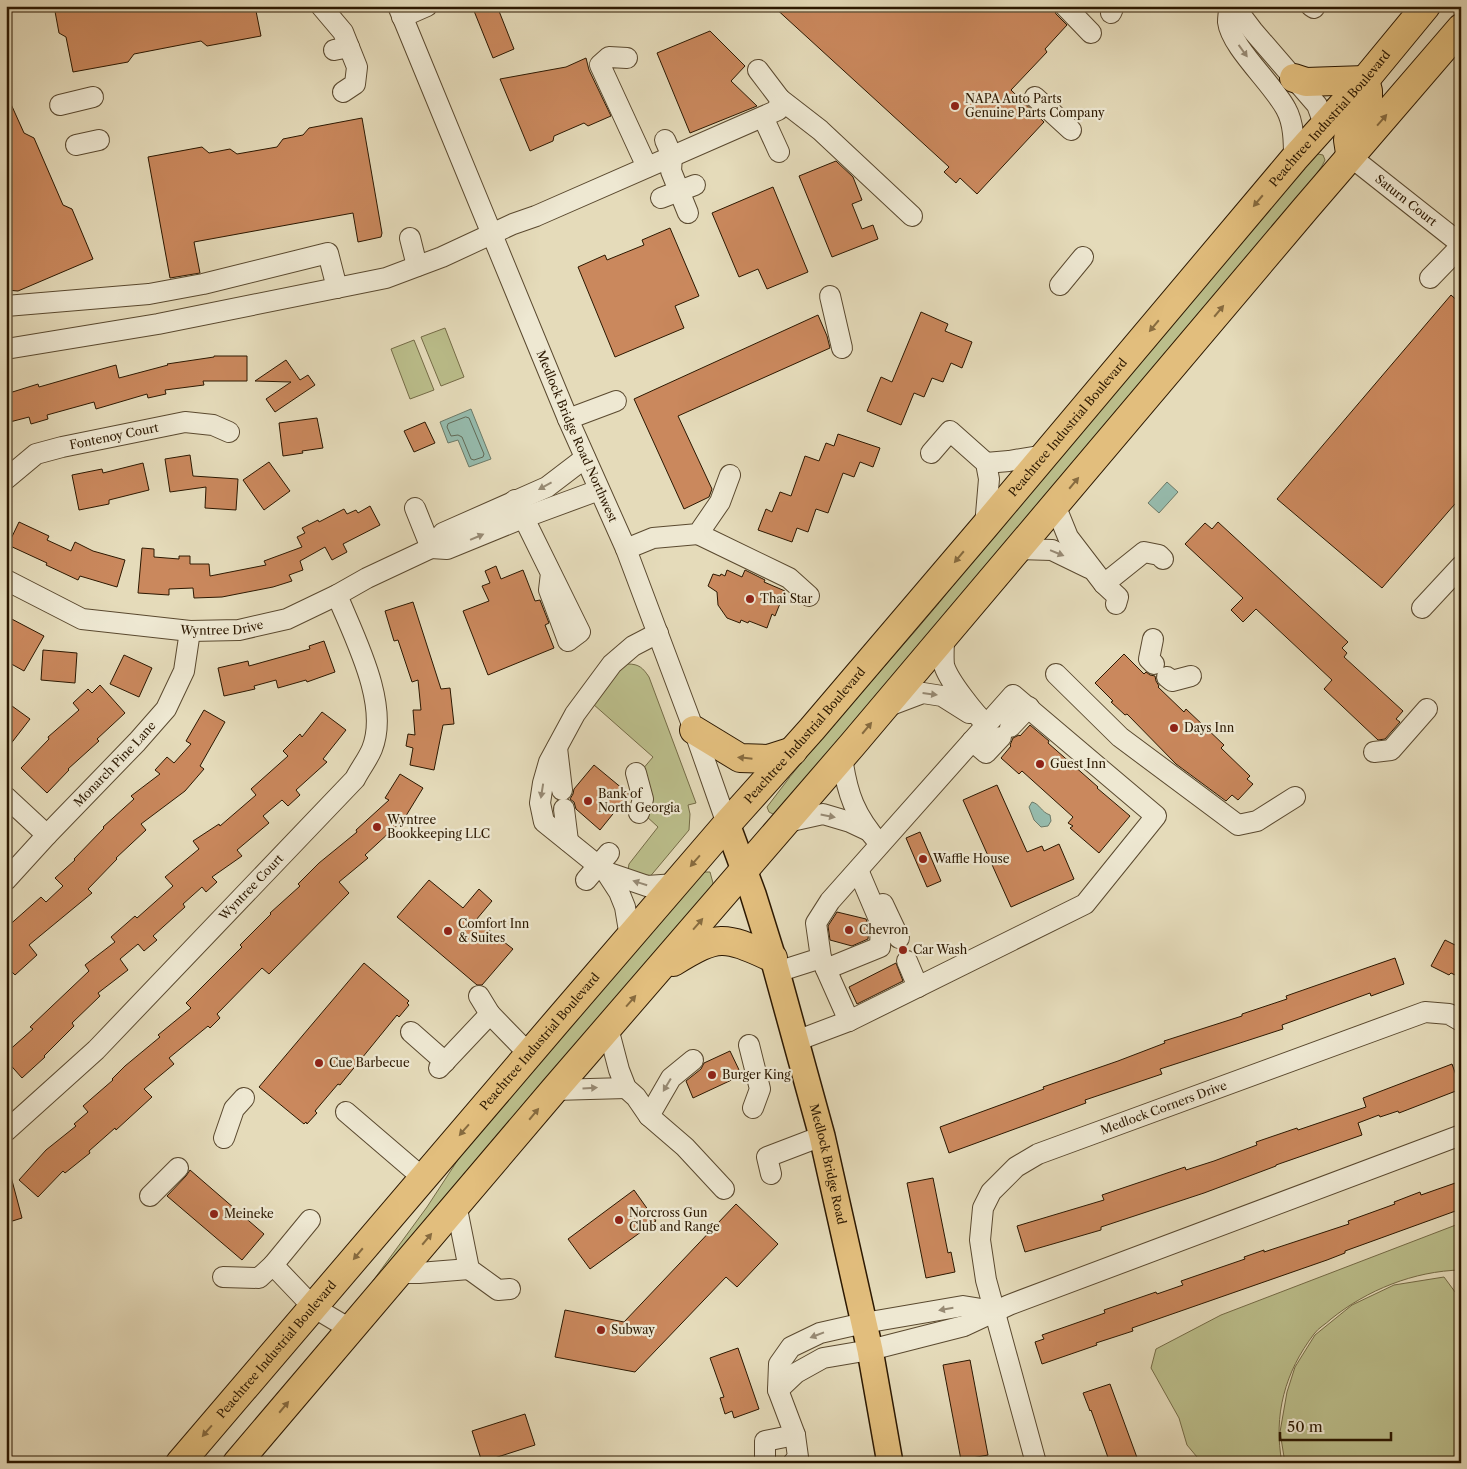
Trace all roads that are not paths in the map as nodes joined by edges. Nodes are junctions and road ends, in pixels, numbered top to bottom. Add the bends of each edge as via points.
1 (321, 6) edge
2 (427, 6) edge
3 (1065, 6) edge
4 (1230, 6) edge
5 (1234, 6) edge
6 (1311, 6) edge
7 (1315, 6) edge
8 (1426, 6) edge
9 (400, 11) edge
10 (1461, 28) edge
11 (1091, 33) dead end
12 (627, 58) dead end
13 (758, 70) dead end
14 (1294, 78) junction
15 (1365, 80) junction
16 (343, 92) dead end
17 (93, 97) dead end
18 (1035, 97) dead end
19 (780, 99) junction
20 (60, 106) dead end
21 (763, 117) junction
22 (1324, 124) junction
23 (1072, 130) dead end
24 (100, 140) dead end
25 (76, 144) dead end
26 (669, 148) junction
27 (779, 152) dead end
28 (1350, 157) junction
29 (1294, 159) junction
30 (647, 168) junction
31 (1306, 208) junction
32 (688, 213) dead end
33 (912, 216) dead end
34 (492, 235) junction
35 (410, 238) dead end
36 (1461, 245) edge
37 (1083, 257) dead end
38 (416, 266) junction
39 (1430, 278) dead end
40 (1060, 286) dead end
41 (337, 288) junction
42 (830, 296) dead end
43 (6, 306) edge
44 (842, 348) dead end
45 (6, 349) edge
46 (616, 401) dead end
47 (568, 420) junction
48 (229, 432) dead end
49 (931, 453) dead end
50 (1045, 455) junction
51 (585, 458) junction
52 (986, 463) junction
53 (730, 475) dead end
54 (6, 479) edge
55 (599, 490) junction
56 (1055, 505) junction
57 (415, 508) dead end
58 (519, 509) junction
59 (985, 526) junction
60 (698, 534) junction
61 (431, 548) junction
62 (626, 549) junction
63 (1018, 549) junction
64 (1163, 559) dead end
65 (1461, 566) edge
66 (551, 573) dead end
67 (1099, 577) junction
68 (6, 580) edge
69 (337, 595) junction
70 (809, 596) dead end
71 (1116, 604) dead end
72 (1422, 608) dead end
73 (190, 631) junction
74 (658, 633) junction
75 (944, 637) junction
76 (1153, 639) dead end
77 (1056, 674) dead end
78 (1191, 676) dead end
79 (884, 707) junction
80 (1427, 709) dead end
81 (993, 726) junction
82 (694, 730) junction
83 (557, 748) junction
84 (793, 751) junction
85 (1374, 752) dead end
86 (842, 757) junction
87 (636, 773) dead end
88 (6, 797) edge
89 (1295, 797) dead end
90 (639, 813) dead end
91 (787, 822) junction
92 (727, 824) junction
93 (47, 835) junction
94 (874, 837) junction
95 (568, 841) junction
96 (861, 866) junction
97 (600, 868) junction
98 (744, 871) junction
99 (6, 880) edge
100 (676, 884) junction
101 (630, 937) junction
102 (899, 938) dead end
103 (907, 961) dead end
104 (824, 963) junction
105 (775, 965) junction
106 (655, 974) junction
107 (918, 987) junction
108 (479, 996) dead end
109 (490, 1014) junction
110 (848, 1021) junction
111 (1461, 1022) edge
112 (608, 1028) junction
113 (411, 1032) dead end
114 (796, 1041) junction
115 (750, 1045) dead end
116 (529, 1054) junction
117 (693, 1060) dead end
118 (626, 1088) junction
119 (554, 1090) junction
120 (244, 1098) dead end
121 (753, 1108) dead end
122 (346, 1112) dead end
123 (649, 1116) junction
124 (6, 1131) edge
125 (1461, 1135) edge
126 (822, 1136) junction
127 (224, 1138) dead end
128 (178, 1168) dead end
129 (771, 1174) dead end
130 (423, 1178) junction
131 (724, 1189) dead end
132 (150, 1196) dead end
133 (456, 1204) junction
134 (310, 1220) dead end
135 (273, 1265) junction
136 (469, 1268) junction
137 (398, 1273) junction
138 (223, 1277) dead end
139 (510, 1289) dead end
140 (313, 1307) junction
141 (994, 1310) junction
142 (864, 1323) junction
143 (350, 1329) junction
144 (870, 1350) junction
145 (778, 1390) junction
146 (795, 1435) junction
147 (180, 1463) edge
148 (237, 1463) edge
149 (765, 1463) edge
150 (792, 1463) edge
151 (890, 1463) edge
152 (1036, 1463) edge

1 - 16 street via 344,32 341,49 357,67 354,84
2 - 9 street
3 - 11 street
4 -> 29 street via 1228,21 1232,36 1288,111
5 - 14 street
6 - 7 street
8 - 15 highway, Peachtree Industrial Boulevard
9 - 34 street, Medlock Bridge Road Northwest
28 -> 10 highway
12 - 30 street via 609,57 600,65
13 - 19 street
14 - 15 highway via 1306,82
14 - 22 street via 1317,106
15 - 22 highway, Peachtree Industrial Boulevard
15 - 28 highway via 1368,100 1349,133
17 - 20 street
18 - 23 street
19 - 21 street via 778,110
19 - 33 street via 820,130
21 - 26 street
21 - 27 street
22 - 29 highway, Peachtree Industrial Boulevard
22 - 31 highway via 1331,149 1302,196
24 - 25 street
26 - 30 street
26 - 32 street via 671,171
28 - 31 highway
28 - 36 street, Saturn Court
29 -> 50 highway, Peachtree Industrial Boulevard
30 - 34 street
56 -> 31 highway
34 - 38 street
34 - 47 street, Medlock Bridge Road Northwest
35 - 38 street
36 - 39 street
37 - 40 street
38 - 41 street via 386,278
41 - 43 street via 328,253 149,294
41 - 45 street via 158,324
42 - 44 street
46 - 47 street
47 - 51 street, Medlock Bridge Road Northwest
48 - 54 street, Fontenoy Court via 213,425 185,422 62,447 36,454
49 - 52 street via 950,431
50 - 52 street
50 - 59 highway, Peachtree Industrial Boulevard
51 - 55 street, Medlock Bridge Road Northwest
51 -> 58 street, Wyntree Drive
52 - 59 street via 989,480
53 - 60 street via 720,502
55 - 58 street, Wyntree Drive
55 - 62 street, Medlock Bridge Road Northwest
56 - 63 highway
56 - 67 street via 1068,537
57 - 61 street
58 - 61 street, Wyntree Drive via 443,533
58 - 66 street
59 -> 84 highway, Peachtree Industrial Boulevard
60 - 62 street via 678,545 652,538
60 - 70 street via 789,578
61 - 69 street, Wyntree Drive
62 - 74 street, Medlock Bridge Road Northwest
63 -> 67 street via 1052,550
63 - 75 highway
64 - 67 street via 1144,552
65 - 72 street
67 - 71 street via 1118,597
68 - 73 street, Wyntree Drive via 82,619
69 - 73 street, Wyntree Drive via 287,619 239,630
69 - 124 street, Wyntree Court via 371,680 378,717 373,748 355,779 96,1050
73 - 93 street, Monarch Pine Lane via 184,671 166,709
74 - 82 street, Medlock Bridge Road Northwest
74 - 83 street via 633,646 612,664 575,714
75 - 79 highway
75 - 81 street via 944,665 955,686
76 - 78 street via 1149,659 1172,682
77 - 89 street via 1120,737 1238,825 1258,821
79 -> 81 street via 923,693 942,696
86 -> 79 highway
80 - 85 street via 1390,750
81 - 94 street via 972,741
81 - 107 street via 1014,694 1156,816 1085,904
84 -> 82 highway via 768,759 740,758
82 - 92 street, Medlock Bridge Road Northwest
83 - 95 street
83 -> 95 street via 547,769 540,803 544,822
84 - 92 highway, Peachtree Industrial Boulevard
86 - 91 highway
86 - 94 street via 846,788 857,813
87 - 90 street via 642,799
88 - 93 street
91 -> 94 street via 823,814 850,822
91 - 98 highway
92 - 98 main road, Medlock Bridge Road Northwest
92 -> 100 highway, Peachtree Industrial Boulevard
93 - 99 street, Monarch Pine Lane
94 - 96 street
95 - 97 street
96 - 102 street
96 - 104 street via 830,901 816,923
96 - 104 street via 881,924 880,947
100 -> 97 street via 647,886
97 - 101 street via 619,892
98 - 105 main road, Medlock Bridge Road
106 -> 98 highway
100 - 101 highway, Peachtree Industrial Boulevard
101 - 116 highway, Peachtree Industrial Boulevard
103 - 107 street
104 - 105 street
104 - 110 street
105 - 106 highway via 731,941 714,940
105 - 114 main road, Medlock Bridge Road
112 -> 106 highway
107 - 110 street
108 - 109 street
109 - 113 street via 442,1065
109 - 116 street
110 - 114 street
111 - 141 street, Medlock Corners Drive via 1449,1014 1425,1012 1038,1154 1016,1167 991,1192 983,1208 980,1240
112 - 118 street
112 - 119 highway
114 - 126 main road, Medlock Bridge Road
115 - 121 street via 760,1089
116 -> 130 highway, Peachtree Industrial Boulevard
117 -> 123 street via 671,1078
119 -> 118 street
118 - 123 street via 636,1096
133 -> 119 highway
120 - 127 street via 234,1109
122 - 130 street via 373,1144
123 - 131 street via 685,1147
125 - 141 street
126 - 129 street via 767,1157
126 - 142 main road, Medlock Bridge Road
128 - 132 street
130 -> 140 highway, Peachtree Industrial Boulevard
133 - 136 street
137 -> 133 highway
134 - 135 street
135 - 138 street via 259,1278
135 - 140 street
136 - 137 street
136 - 139 street via 498,1290
137 - 143 highway
140 - 143 street
140 -> 147 highway, Peachtree Industrial Boulevard
141 -> 142 street via 963,1306
141 - 144 street via 964,1326
141 - 152 street, Medlock Corners Drive
142 - 144 main road, Medlock Bridge Road
142 -> 145 street via 820,1333 791,1347 779,1364
148 -> 143 highway
144 - 145 street via 823,1358 796,1373
144 - 151 main road, Medlock Bridge Road
145 - 146 street
146 - 149 street via 765,1441
146 - 150 street via 798,1457

